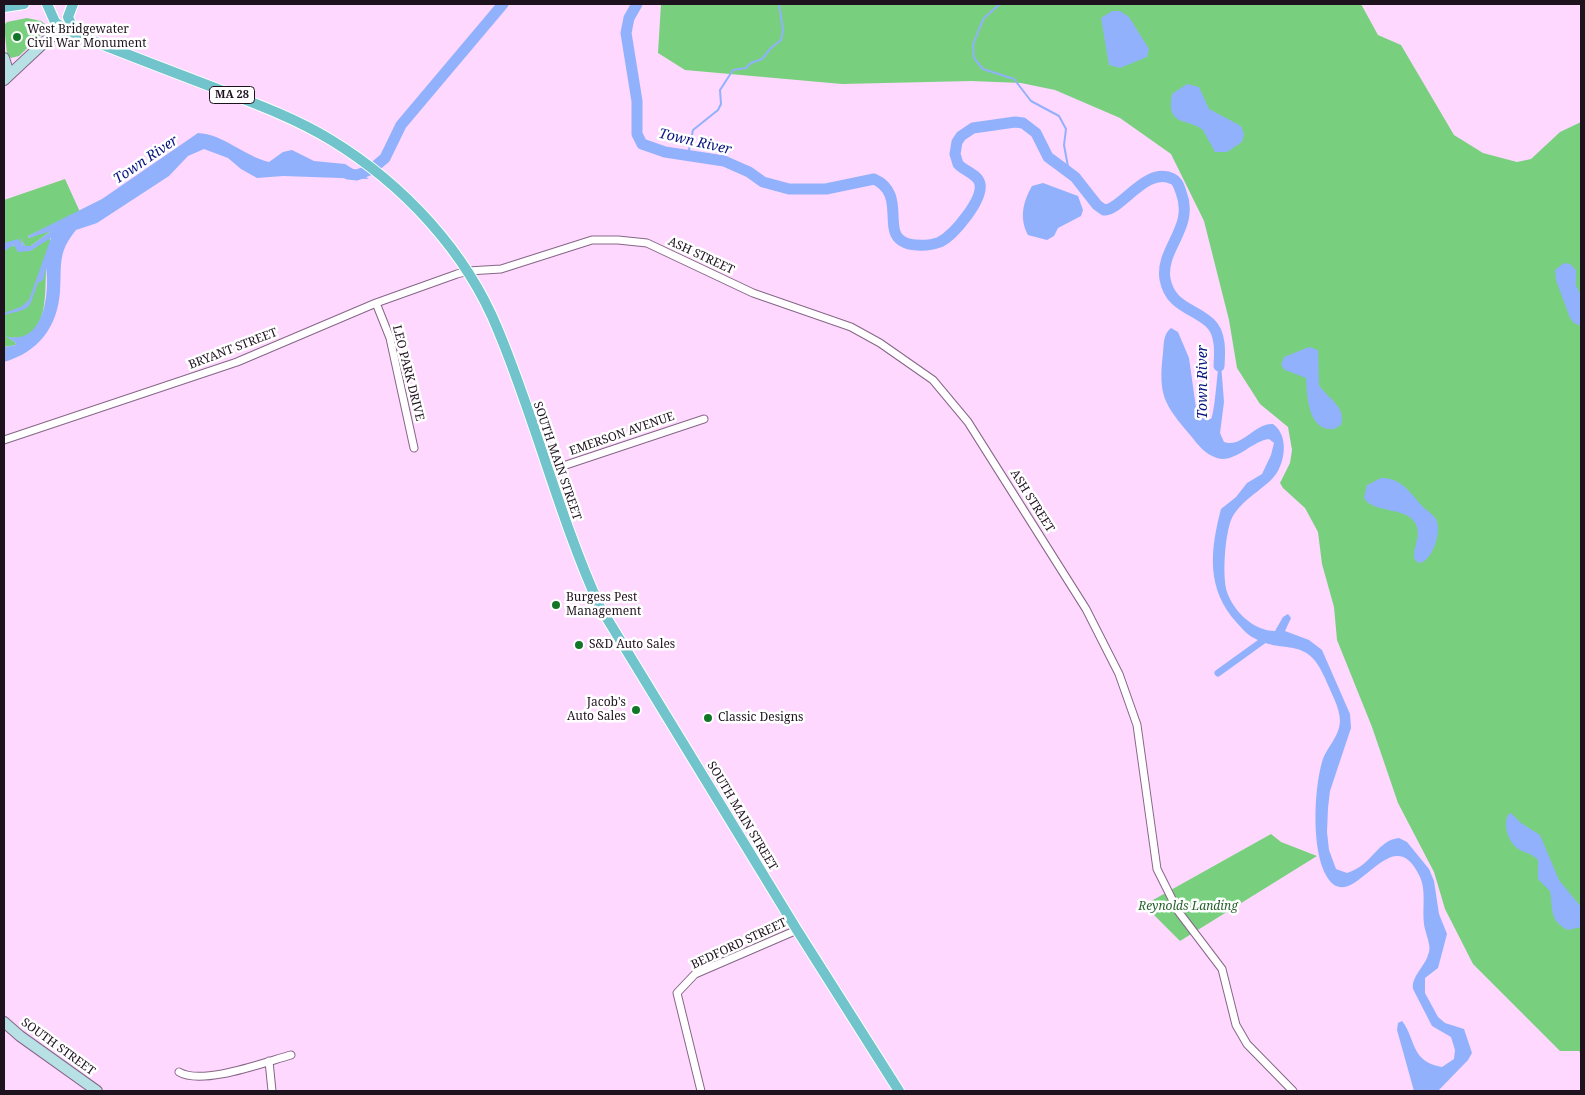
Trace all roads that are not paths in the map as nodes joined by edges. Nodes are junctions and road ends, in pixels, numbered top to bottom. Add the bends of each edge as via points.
1 (24, 4) edge
2 (46, 4) edge
3 (73, 4) edge
4 (4, 7) edge
5 (74, 34) junction
6 (4, 58) edge
7 (6, 77) edge
8 (468, 271) junction
9 (376, 303) junction
10 (704, 418) dead end
11 (4, 440) edge
12 (414, 448) dead end
13 (548, 472) junction
14 (797, 930) junction
15 (4, 1022) edge
16 (291, 1055) dead end
17 (269, 1061) junction
18 (179, 1072) dead end
19 (97, 1091) edge
20 (272, 1091) edge
21 (701, 1091) edge
22 (899, 1091) edge
23 (1293, 1091) edge

1 - 4 main road
2 - 5 main road, SOUTH MAIN STREET / MA 28 via 55,22
3 - 5 main road via 68,17
5 - 7 main road via 54,35 46,39
5 - 8 main road, SOUTH MAIN STREET / MA 28 via 293,121 330,139 410,201
6 - 7 main road
8 - 9 street, BRYANT STREET
8 - 13 main road, SOUTH MAIN STREET / MA 28 via 498,330
8 - 23 street, ASH STREET via 501,269 592,240 647,243 753,293 851,327 933,380 968,422 1019,500 1086,609 1119,674 1137,725 1156,869 1178,911 1222,969 1236,1025 1246,1044
9 - 11 street, BRYANT STREET via 238,362
9 - 12 street, LEO PARK DRIVE via 390,338
10 - 13 street, EMERSON AVENUE
13 - 14 main road, SOUTH MAIN STREET / MA 28 via 600,607
14 - 21 street, BEDFORD STREET via 696,974 677,993
14 - 22 main road, SOUTH MAIN STREET / MA 28
15 - 19 main road, SOUTH STREET
16 - 17 street
17 - 18 street via 202,1077 190,1077
17 - 20 street

